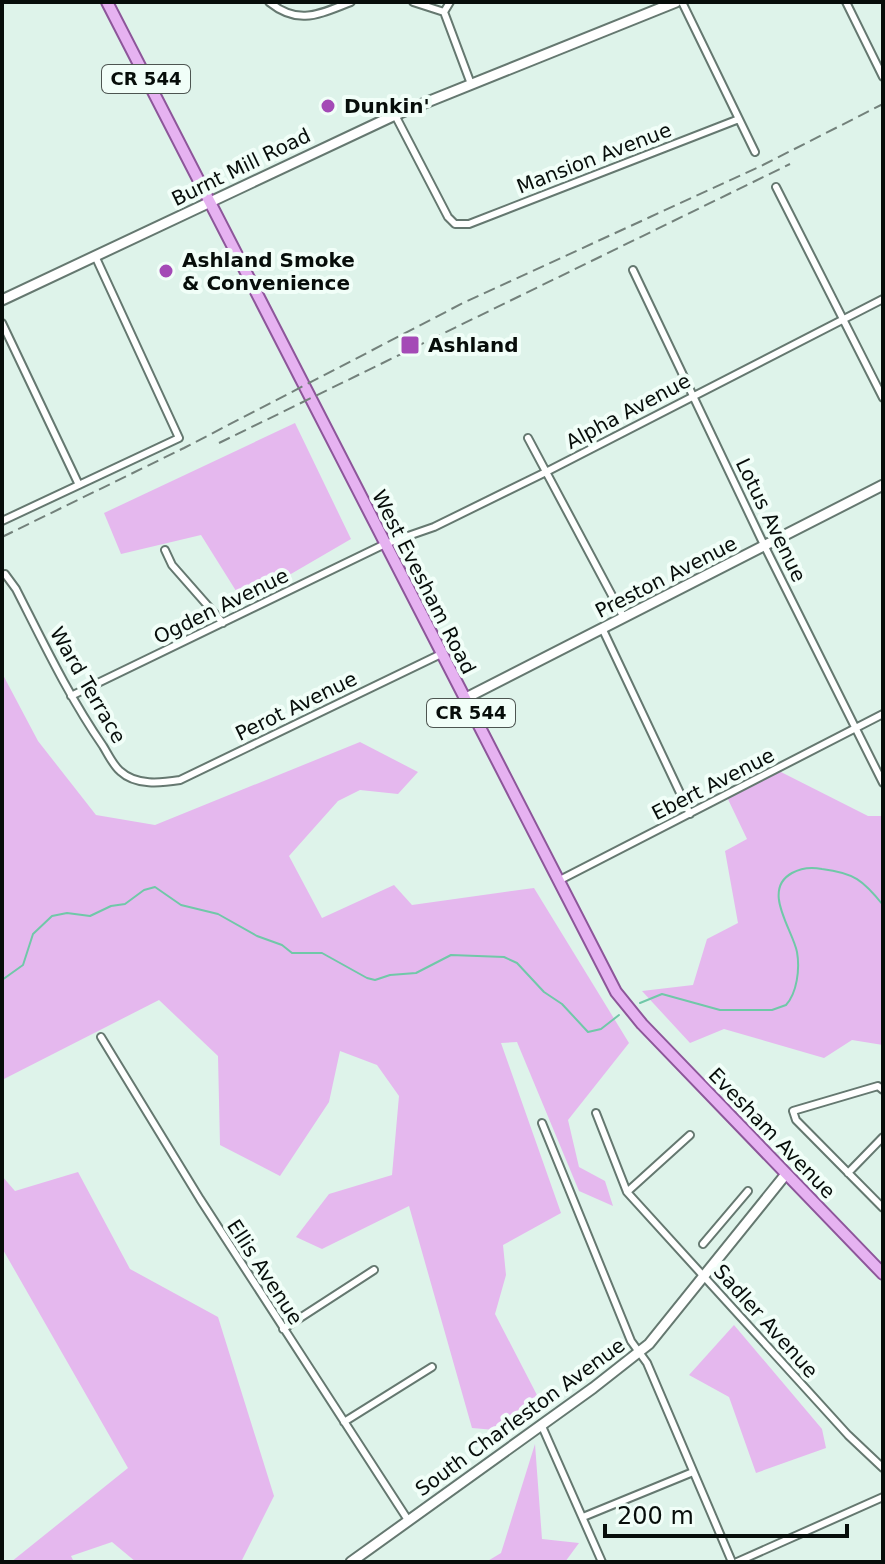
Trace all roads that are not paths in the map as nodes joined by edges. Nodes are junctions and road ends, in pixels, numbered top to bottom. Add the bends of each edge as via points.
1 (107, 2) edge
2 (269, 2) edge
3 (351, 2) edge
4 (413, 2) edge
5 (450, 2) edge
6 (679, 2) edge
7 (846, 2) edge
8 (444, 12) junction
9 (883, 77) edge
10 (471, 84) junction
11 (395, 115) junction
12 (739, 119) junction
13 (755, 152) dead end
14 (776, 187) dead end
15 (209, 202) junction
16 (96, 258) junction
17 (633, 270) dead end
18 (883, 299) edge
19 (2, 300) edge
20 (842, 319) junction
21 (2, 323) edge
22 (692, 395) junction
23 (883, 398) edge
24 (528, 438) dead end
25 (546, 472) junction
26 (79, 485) junction
27 (883, 485) edge
28 (2, 521) edge
29 (385, 544) junction
30 (765, 547) junction
31 (165, 550) dead end
32 (3, 575) edge
33 (624, 619) junction
34 (223, 623) junction
35 (603, 630) junction
36 (441, 654) junction
37 (71, 696) junction
38 (464, 699) junction
39 (883, 714) edge
40 (855, 729) junction
41 (164, 783) joint
42 (883, 783) edge
43 (690, 814) junction
44 (558, 881) junction
45 (636, 1016) joint
46 (101, 1037) dead end
47 (883, 1090) edge
48 (596, 1113) dead end
49 (542, 1123) dead end
50 (690, 1135) dead end
51 (883, 1137) edge
52 (848, 1173) junction
53 (786, 1174) junction
54 (748, 1191) dead end
55 (627, 1192) junction
56 (883, 1208) edge
57 (726, 1217) junction
58 (742, 1229) junction
59 (703, 1244) dead end
60 (374, 1270) dead end
61 (883, 1274) edge
62 (703, 1275) junction
63 (283, 1329) junction
64 (639, 1352) junction
65 (432, 1367) dead end
66 (344, 1422) junction
67 (541, 1424) junction
68 (883, 1468) edge
69 (693, 1472) junction
70 (883, 1497) edge
71 (583, 1517) junction
72 (408, 1520) junction
73 (351, 1562) edge
74 (602, 1562) edge
75 (734, 1562) edge

1 - 15 main road, CR 544
2 - 3 street via 303,17
4 - 8 street
5 - 8 street
6 - 10 street, Burnt Mill Road
6 - 12 street
7 - 9 street
8 - 10 street
10 - 11 street, Burnt Mill Road
11 - 12 street, Mansion Avenue via 448,217 459,224
11 - 15 street, Burnt Mill Road
12 - 13 street
14 - 20 street
15 - 16 street, Burnt Mill Road
15 - 29 main road, West Evesham Road / CR 544
16 - 19 street, Burnt Mill Road
16 - 26 street via 179,438
17 - 22 street, Lotus Avenue
18 - 20 street, Alpha Avenue
20 - 22 street, Alpha Avenue
20 - 23 street
21 - 26 street
22 - 25 street, Alpha Avenue
22 - 30 street, Lotus Avenue
24 - 25 street
25 - 29 street, Alpha Avenue via 434,527
25 - 33 street
26 - 28 street
27 - 30 street, Preston Avenue
29 - 34 street, Ogden Avenue
29 - 36 main road, West Evesham Road / CR 544
30 - 33 street, Preston Avenue
30 - 40 street, Lotus Avenue
31 - 34 street
32 - 37 street, Ward Terrace via 16,589
33 - 35 street, Preston Avenue
34 - 37 street, Ogden Avenue
35 - 38 street, Preston Avenue
35 - 43 street
36 - 38 main road, West Evesham Road / CR 544
36 - 41 street, Perot Avenue via 180,780
37 - 41 street, Ward Terrace via 120,771 136,780
38 - 44 main road, West Evesham Road / CR 544
39 - 40 street, Ebert Avenue
40 - 42 street, Lotus Avenue
40 - 43 street, Ebert Avenue
43 - 44 street, Ebert Avenue
44 - 45 main road, West Evesham Road / CR 544 via 616,992
45 - 53 main road, Evesham Avenue / CR 544
46 - 63 street, Ellis Avenue
47 - 52 street via 878,1086 793,1111
48 - 55 street
49 - 64 street
50 - 55 street
51 - 52 street
52 - 56 street
53 - 58 street, South Charleston Avenue
53 - 61 main road, Evesham Avenue / CR 544
54 - 57 street
55 - 62 street, Sadler Avenue
57 - 58 street
57 - 59 street
58 - 62 street, South Charleston Avenue
60 - 63 street
62 - 64 street, South Charleston Avenue
62 - 68 street, Sadler Avenue
63 - 66 street, Ellis Avenue
64 - 67 street, South Charleston Avenue
64 - 69 street
65 - 66 street
66 - 72 street, Ellis Avenue
67 - 71 street
67 - 72 street, South Charleston Avenue
69 - 71 street
69 - 75 street
70 - 75 street
71 - 74 street
72 - 73 street, South Charleston Avenue

